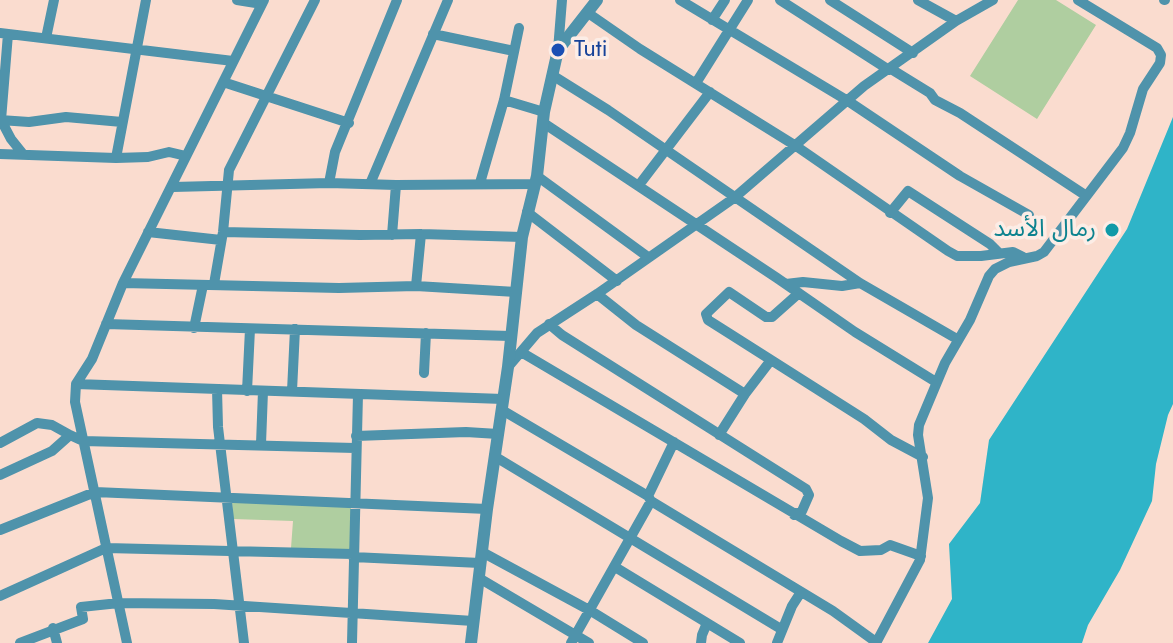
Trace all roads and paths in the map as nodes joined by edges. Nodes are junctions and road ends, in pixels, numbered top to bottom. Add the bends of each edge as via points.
1 (54, 0) edge
2 (146, 0) edge
3 (237, 0) edge
4 (315, 0) edge
5 (397, 0) edge
6 (448, 0) edge
7 (562, 0) edge
8 (597, 0) edge
9 (680, 0) edge
10 (725, 0) edge
11 (748, 0) edge
12 (780, 0) edge
13 (830, 0) edge
14 (918, 0) edge
15 (993, 0) edge
16 (1078, 0) edge
17 (263, 2) edge
18 (588, 13) junction
19 (712, 20) junction
20 (956, 21) junction
21 (519, 28) dead end
22 (730, 30) junction
23 (4, 34) edge
24 (433, 34) junction
25 (46, 38) junction
26 (136, 50) junction
27 (558, 50) junction
28 (514, 51) junction
29 (913, 53) junction
30 (233, 61) junction
31 (890, 69) junction
32 (552, 75) junction
33 (223, 82) junction
34 (696, 83) junction
35 (710, 92) junction
36 (268, 96) junction
37 (504, 100) junction
38 (848, 101) junction
39 (543, 117) junction
40 (0, 120) edge
41 (122, 122) junction
42 (349, 123) junction
43 (796, 146) junction
44 (665, 150) junction
45 (0, 154) edge
46 (23, 154) junction
47 (186, 156) junction
48 (116, 158) junction
49 (535, 180) junction
50 (329, 183) junction
51 (480, 183) junction
52 (370, 184) junction
53 (396, 185) junction
54 (639, 185) junction
55 (173, 187) junction
56 (228, 187) junction
57 (1085, 195) junction
58 (734, 198) junction
59 (527, 212) junction
60 (890, 213) junction
61 (1029, 215) dead end
62 (697, 224) junction
63 (148, 232) junction
64 (421, 234) junction
65 (392, 235) junction
66 (222, 236) junction
67 (522, 237) junction
68 (999, 253) junction
69 (648, 257) junction
70 (1023, 257) junction
71 (617, 281) junction
72 (123, 283) junction
73 (860, 283) junction
74 (786, 284) junction
75 (208, 285) junction
76 (416, 286) junction
77 (516, 292) junction
78 (799, 293) junction
79 (597, 294) junction
80 (106, 324) junction
81 (549, 324) junction
82 (194, 328) junction
83 (250, 329) junction
84 (295, 329) junction
85 (426, 333) junction
86 (510, 336) junction
87 (957, 339) junction
88 (521, 352) junction
89 (771, 360) junction
90 (508, 367) junction
91 (424, 373) dead end
92 (936, 382) junction
93 (76, 384) junction
94 (217, 389) junction
95 (247, 391) junction
96 (263, 391) junction
97 (292, 391) junction
98 (358, 394) junction
99 (745, 394) junction
100 (503, 405) junction
101 (498, 434) junction
102 (70, 435) junction
103 (719, 435) junction
104 (83, 441) junction
105 (220, 442) junction
106 (355, 442) junction
107 (674, 442) junction
108 (0, 443) edge
109 (261, 444) junction
110 (494, 456) junction
111 (923, 457) junction
112 (0, 475) edge
113 (95, 492) junction
114 (227, 498) junction
115 (649, 499) junction
116 (354, 503) junction
117 (487, 509) junction
118 (794, 515) junction
119 (0, 530) edge
120 (630, 540) junction
121 (106, 548) junction
122 (232, 552) junction
123 (353, 556) junction
124 (921, 556) junction
125 (481, 557) junction
126 (615, 567) junction
127 (479, 578) junction
128 (801, 592) junction
129 (0, 596) edge
130 (119, 603) junction
131 (241, 606) junction
132 (591, 611) junction
133 (353, 613) junction
134 (473, 621) junction
135 (707, 623) junction
136 (53, 628) junction
137 (781, 629) junction
138 (574, 639) edge
139 (876, 642) edge
140 (20, 643) edge
141 (57, 643) edge
142 (127, 643) edge
143 (244, 643) edge
144 (352, 643) edge
145 (471, 643) edge
146 (589, 643) edge
147 (643, 643) edge
148 (701, 643) edge
149 (740, 643) edge
150 (777, 643) edge

1 - 25 street
2 - 26 street
3 - 17 street
4 - 36 street
5 - 42 street
6 - 24 street
7 - 27 street
8 - 18 street
9 - 19 street
10 - 19 street
11 - 22 street
12 - 31 street
13 - 29 street
14 - 20 street
15 - 20 street
16 - 57 street via 1161,55 1123,148
17 - 30 street
18 - 27 street
18 - 34 street
19 - 22 street
20 - 29 street
21 - 28 street
22 - 34 street
22 - 38 street
23 - 25 street
23 - 40 street
24 - 28 street
24 - 52 street
25 - 26 street
26 - 30 street
26 - 41 street
27 - 32 street
28 - 37 street
29 - 31 street
30 - 33 street
31 - 38 street
31 - 57 street
32 - 39 street
32 - 44 street
33 - 36 street
33 - 47 street
34 - 35 street
35 - 43 street
35 - 44 street
36 - 42 street
36 - 56 street via 229,170
37 - 39 street
37 - 51 street
38 - 43 street
38 - 61 street
39 - 49 street
39 - 54 street
40 - 41 street via 66,117
40 - 46 street
41 - 48 street
42 - 50 street via 335,152
43 - 58 street
43 - 60 street
44 - 54 street
44 - 58 street
45 - 46 street
46 - 48 street
47 - 48 street via 169,152
47 - 55 street
49 - 51 street
49 - 59 street
49 - 69 street
50 - 52 street
50 - 56 street
51 - 53 street
52 - 53 street
53 - 65 street
54 - 62 street
55 - 56 street
55 - 63 street
56 - 66 street
57 - 70 street via 1044,252
58 - 62 street
58 - 73 street
59 - 67 street
59 - 71 street
60 - 68 street via 957,256
60 - 68 street via 908,191
62 - 69 street
62 - 74 street
63 - 66 street
63 - 72 street
64 - 65 street
64 - 67 street
64 - 76 street
65 - 66 street
66 - 75 street
67 - 77 street
68 - 70 street
69 - 71 street
70 - 87 street via 989,276
71 - 79 street
72 - 75 street
72 - 80 street
73 - 74 street
73 - 87 street
74 - 78 street
75 - 76 street
75 - 82 street
76 - 77 street
77 - 86 street
78 - 89 street via 772,317 729,292 706,314
78 - 92 street
79 - 81 street
79 - 99 street
80 - 82 street
80 - 93 street
81 - 88 street
81 - 103 street
82 - 83 street
83 - 84 street
83 - 95 street
84 - 85 street
84 - 97 street
85 - 86 street
85 - 91 street
86 - 90 street
87 - 92 street
88 - 90 street
88 - 107 street
89 - 99 street
89 - 111 street
90 - 100 street
92 - 111 street via 919,425
93 - 94 street
93 - 104 street
94 - 95 street
94 - 105 street
95 - 96 street
96 - 97 street
96 - 109 street
97 - 98 street
98 - 100 street
98 - 106 street
99 - 103 street
100 - 101 street
100 - 115 street
101 - 106 street
101 - 110 street
102 - 104 street
102 - 108 street via 37,423
102 - 112 street via 52,451
103 - 118 street via 806,489 809,495 802,511
104 - 105 street
104 - 113 street
105 - 109 street
105 - 114 street
106 - 109 street
106 - 116 street
107 - 115 street
107 - 118 street
110 - 117 street
110 - 120 street
111 - 124 street via 928,498
113 - 114 street
113 - 119 street
113 - 121 street
114 - 116 street
114 - 122 street
115 - 120 street
115 - 128 street
116 - 117 street
116 - 123 street
117 - 125 street
118 - 124 street via 860,551 890,545
120 - 126 street
120 - 137 street
121 - 122 street
121 - 129 street
121 - 130 street
122 - 123 street
122 - 131 street
123 - 125 street
123 - 133 street
124 - 139 street
125 - 127 street
125 - 132 street
126 - 132 street
126 - 135 street
127 - 134 street
127 - 138 street
128 - 137 street
128 - 139 street
130 - 131 street
130 - 136 street via 81,607 83,619
130 - 142 street
131 - 133 street
131 - 143 street
132 - 138 street
132 - 147 street
133 - 134 street
133 - 144 street
134 - 145 street
135 - 148 street
135 - 149 street
136 - 140 street
136 - 141 street
137 - 150 street
138 - 146 street

